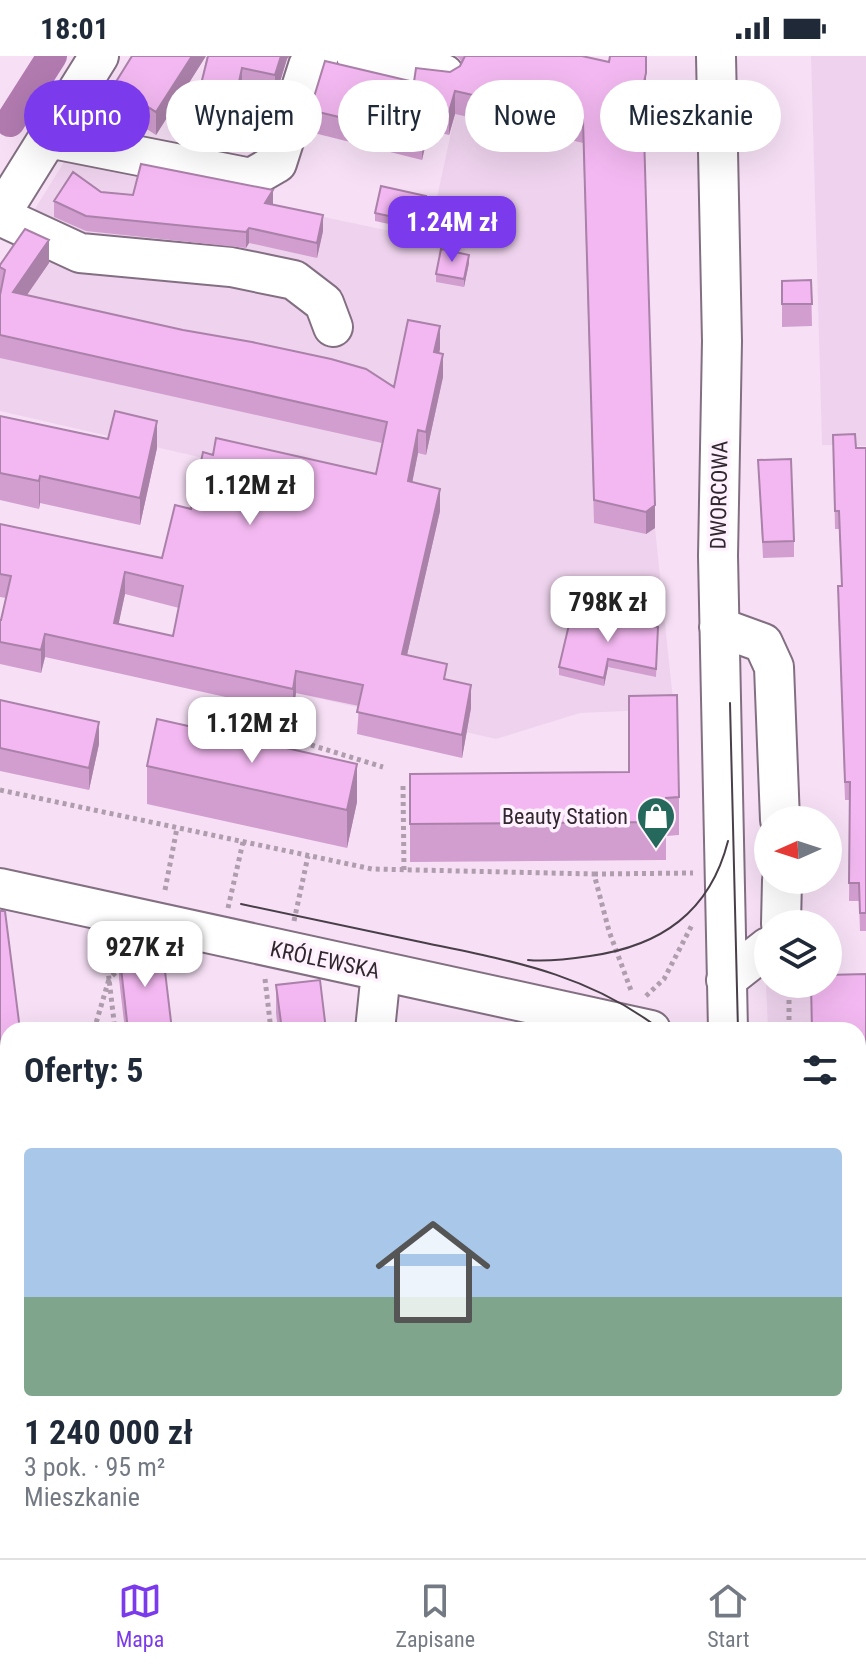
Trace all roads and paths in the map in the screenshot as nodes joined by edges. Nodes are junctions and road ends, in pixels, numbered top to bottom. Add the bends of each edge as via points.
1 (99, 56) edge
2 (319, 56) edge
3 (356, 56) edge
4 (716, 56) edge
5 (444, 74) edge
6 (84, 80) edge
7 (39, 152) edge
8 (119, 152) edge
9 (0, 215) edge
10 (333, 327) dead end
11 (719, 627) junction
12 (311, 745) dead end
13 (383, 767) dead end
14 (403, 786) dead end
15 (0, 790) edge
16 (779, 806) edge
17 (692, 858) dead end
18 (404, 870) junction
19 (594, 874) junction
20 (693, 874) junction
21 (694, 884) dead end
22 (0, 888) edge
23 (693, 922) dead end
24 (104, 939) dead end
25 (129, 958) edge
26 (754, 958) edge
27 (381, 972) junction
28 (265, 974) dead end
29 (109, 979) junction
30 (726, 980) junction
31 (789, 998) edge
32 (96, 1022) edge
33 (114, 1022) edge
34 (270, 1022) edge
35 (376, 1022) edge
36 (614, 1022) edge
37 (728, 1022) edge
38 (789, 1022) edge

1 - 6 street
2 - 8 street via 308,66 277,163 251,178
3 - 5 street
4 - 11 street, DWORCOWA via 722,341
7 - 9 street
9 - 10 street via 80,253 231,267 294,280 324,303
11 - 16 street via 763,643 774,667
11 - 30 street, DWORCOWA
12 - 13 path
14 - 18 path
15 - 18 path via 372,869
17 - 20 path
18 - 19 path
19 - 20 path
19 - 23 path via 633,997 648,996 664,979
20 - 21 path
22 - 27 street, KRÓLEWSKA
24 - 29 path
25 - 29 path
26 - 30 street
27 - 35 street
27 - 36 street, KRÓLEWSKA
28 - 34 path
29 - 32 path
29 - 33 path
30 - 37 street, DWORCOWA
31 - 38 path

